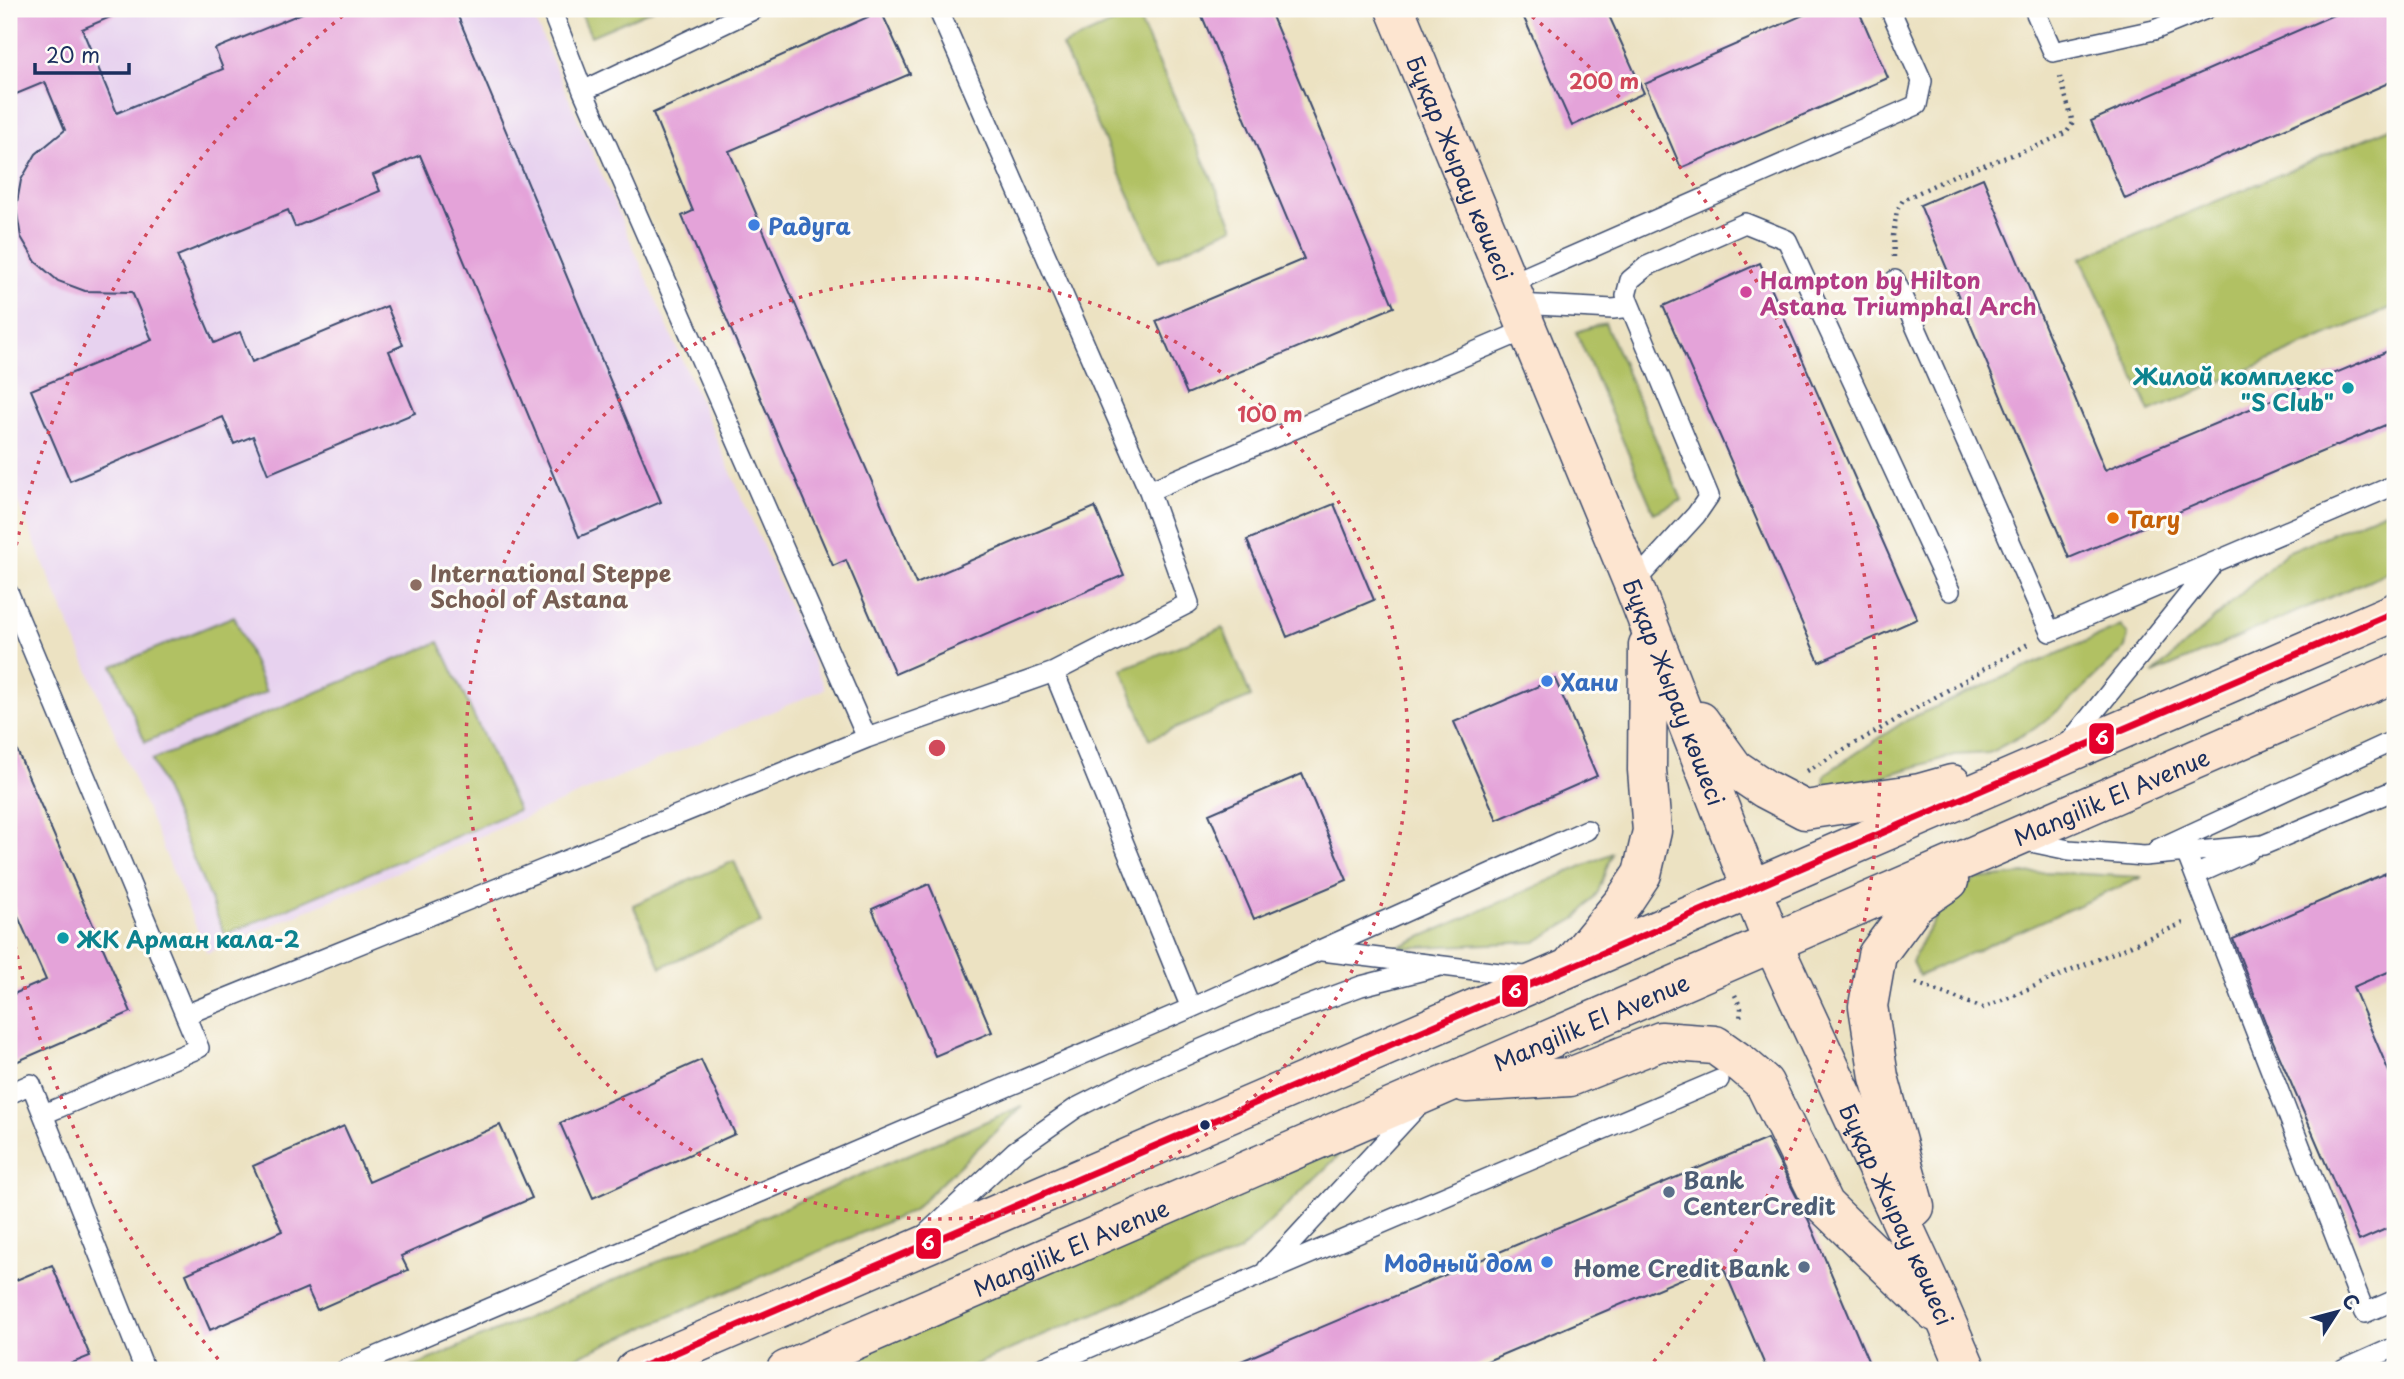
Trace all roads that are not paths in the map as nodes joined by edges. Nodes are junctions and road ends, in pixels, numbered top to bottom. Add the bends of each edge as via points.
1 (551, 9) edge
2 (755, 9) edge
3 (938, 9) edge
4 (1395, 9) edge
5 (1890, 9) edge
6 (2034, 9) edge
7 (2206, 9) edge
8 (583, 91) junction
9 (1895, 280) road end
10 (1518, 306) junction
11 (1630, 307) junction
12 (2395, 485) edge
13 (1150, 491) junction
14 (2213, 564) junction
15 (1633, 584) junction
16 (1950, 591) dead end
17 (9, 594) edge
18 (2395, 612) edge
19 (1648, 626) junction
20 (1054, 673) junction
21 (2395, 673) edge
22 (1669, 679) junction
23 (867, 738) junction
24 (2395, 740) edge
25 (2059, 757) junction
26 (2017, 775) junction
27 (2395, 790) edge
28 (1587, 830) dead end
29 (2014, 838) junction
30 (2263, 845) junction
31 (2186, 852) junction
32 (2144, 856) junction
33 (2195, 876) junction
34 (1751, 889) junction
35 (1773, 944) junction
36 (1321, 951) junction
37 (1440, 966) junction
38 (1556, 973) junction
39 (1191, 1008) junction
40 (185, 1015) junction
41 (1719, 1080) dead end
42 (1441, 1085) junction
43 (9, 1094) edge
44 (44, 1114) junction
45 (904, 1254) junction
46 (1261, 1274) junction
47 (1929, 1281) junction
48 (2395, 1300) edge
49 (1948, 1325) junction
50 (2395, 1348) edge
51 (1079, 1362) edge
52 (145, 1370) edge
53 (345, 1370) edge
54 (635, 1370) edge
55 (786, 1370) edge
56 (1037, 1370) edge
57 (1967, 1370) edge
58 (2343, 1370) edge

1 - 8 lane
2 - 8 lane
3 - 13 lane
4 - 10 main road, Бұқар Жырау көшесі
5 - 10 lane via 1922,81 1917,105
6 - 7 lane via 2053,52 2154,30
8 - 23 lane
9 - 14 lane via 2050,632
10 - 11 lane
10 - 13 lane
10 - 15 main road, Бұқар Жырау көшесі
11 - 15 lane via 1709,496
11 - 16 lane via 1626,296 1630,280 1647,266 1745,223 1787,240
12 - 14 lane
13 - 20 lane via 1189,603
14 - 25 lane
15 - 19 main road, Бұқар Жырау көшесі
17 - 40 lane
18 - 25 main road
19 - 22 main road, Бұқар Жырау көшесі
19 - 38 main road via 1647,770 1652,831 1642,874
20 - 23 lane
20 - 39 lane
21 - 29 main road, Mangilik El Avenue
22 - 26 main road via 1734,768 1805,810
22 - 34 main road, Бұқар Жырау көшесі
23 - 40 lane
24 - 32 lane
25 - 26 main road
26 - 34 main road
27 - 30 lane
28 - 36 lane
29 - 32 lane via 2069,850
29 - 35 main road, Mangilik El Avenue
29 - 47 main road via 1915,904 1875,962 1868,1006 1879,1077 1912,1194
30 - 31 lane
30 - 33 lane
31 - 32 lane
31 - 33 lane
33 - 48 lane via 2365,1313
34 - 35 main road, Бұқар Жырау көшесі
34 - 38 main road
35 - 42 main road, Mangilik El Avenue
35 - 47 main road, Бұқар Жырау көшесі
36 - 37 lane
36 - 39 lane
37 - 38 lane
37 - 45 lane via 1361,986 1261,1023 1076,1108 1014,1151
38 - 45 main road
39 - 53 lane
40 - 44 lane via 199,1048
41 - 46 lane
42 - 46 lane
42 - 49 main road via 1570,1077 1661,1041 1715,1045 1764,1083 1824,1205
42 - 55 main road, Mangilik El Avenue
43 - 44 lane via 31,1084
44 - 52 lane
45 - 54 main road
46 - 51 lane
47 - 49 main road, Бұқар Жырау көшесі
49 - 57 main road, Бұқар Жырау көшесі
50 - 58 lane
51 - 56 lane

